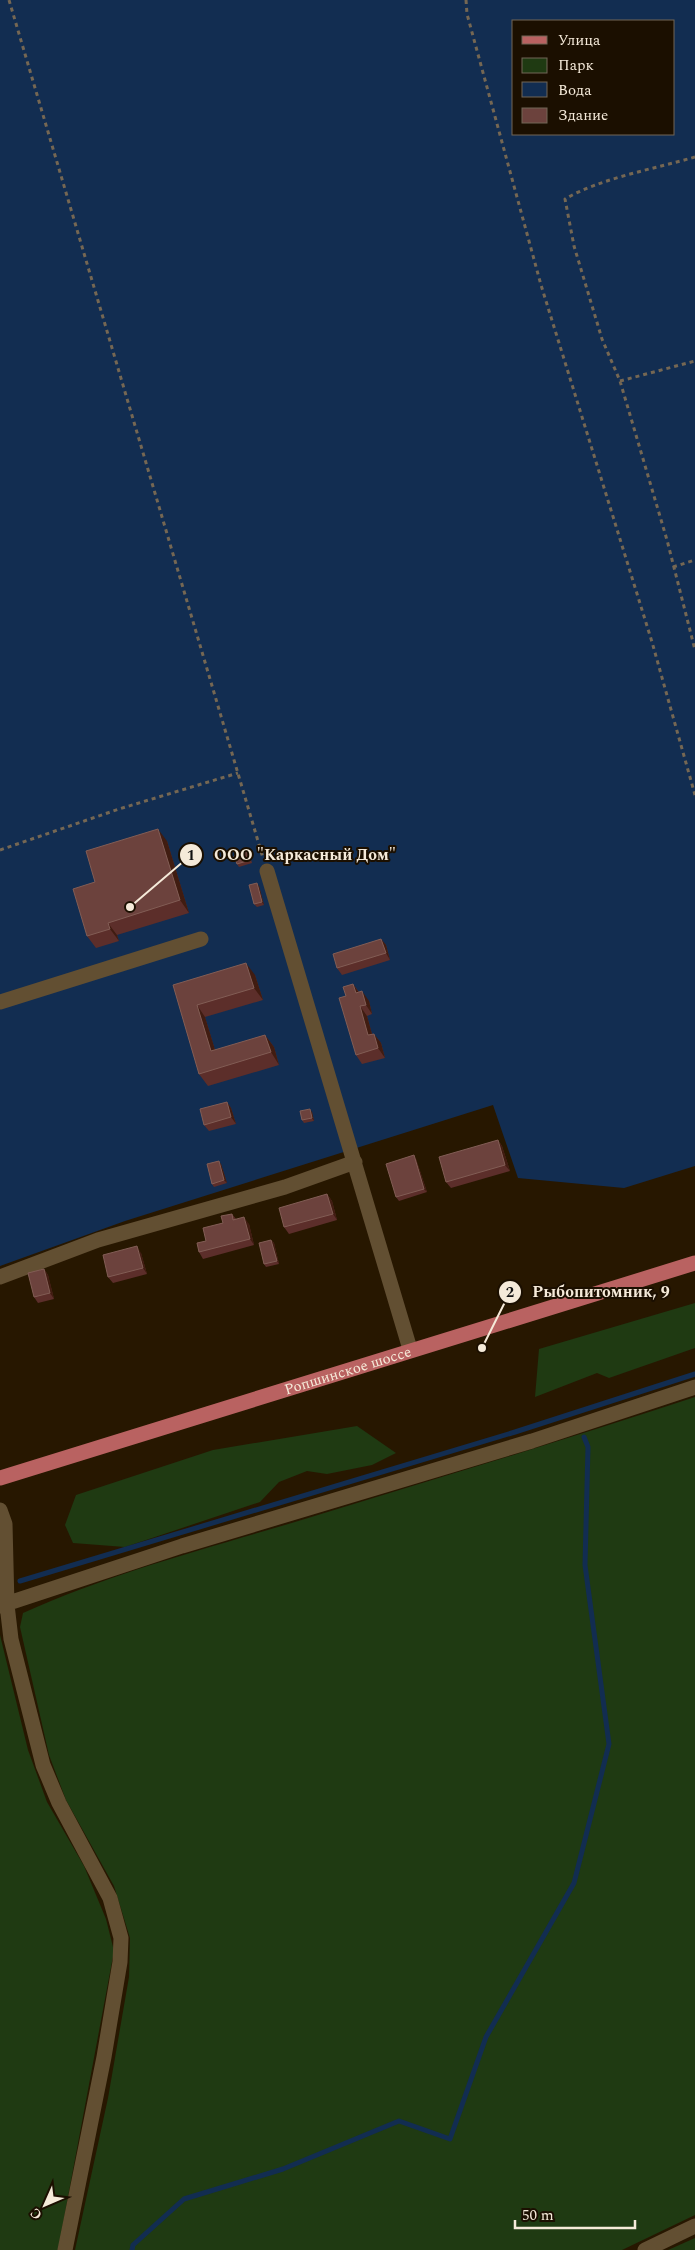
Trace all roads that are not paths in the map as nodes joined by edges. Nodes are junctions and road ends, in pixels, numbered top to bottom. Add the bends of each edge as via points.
1 (267, 871) road end
2 (202, 939) dead end
3 (0, 1002) edge
4 (355, 1162) junction
5 (695, 1262) edge
6 (0, 1276) edge
7 (410, 1349) junction
8 (695, 1387) edge
9 (0, 1478) edge
10 (0, 1510) edge
11 (4, 1606) edge
12 (695, 2226) edge
13 (65, 2250) edge
14 (645, 2250) edge

1 - 4 street
2 - 3 street
4 - 6 street via 285,1187 98,1240
4 - 7 street
5 - 7 main road, Ропшинское шоссе
7 - 9 main road, Ропшинское шоссе
8 - 11 street via 182,1546
10 - 11 street via 5,1524
11 - 13 street via 43,1765 59,1803 110,1898 121,1938 104,2057
12 - 14 street

